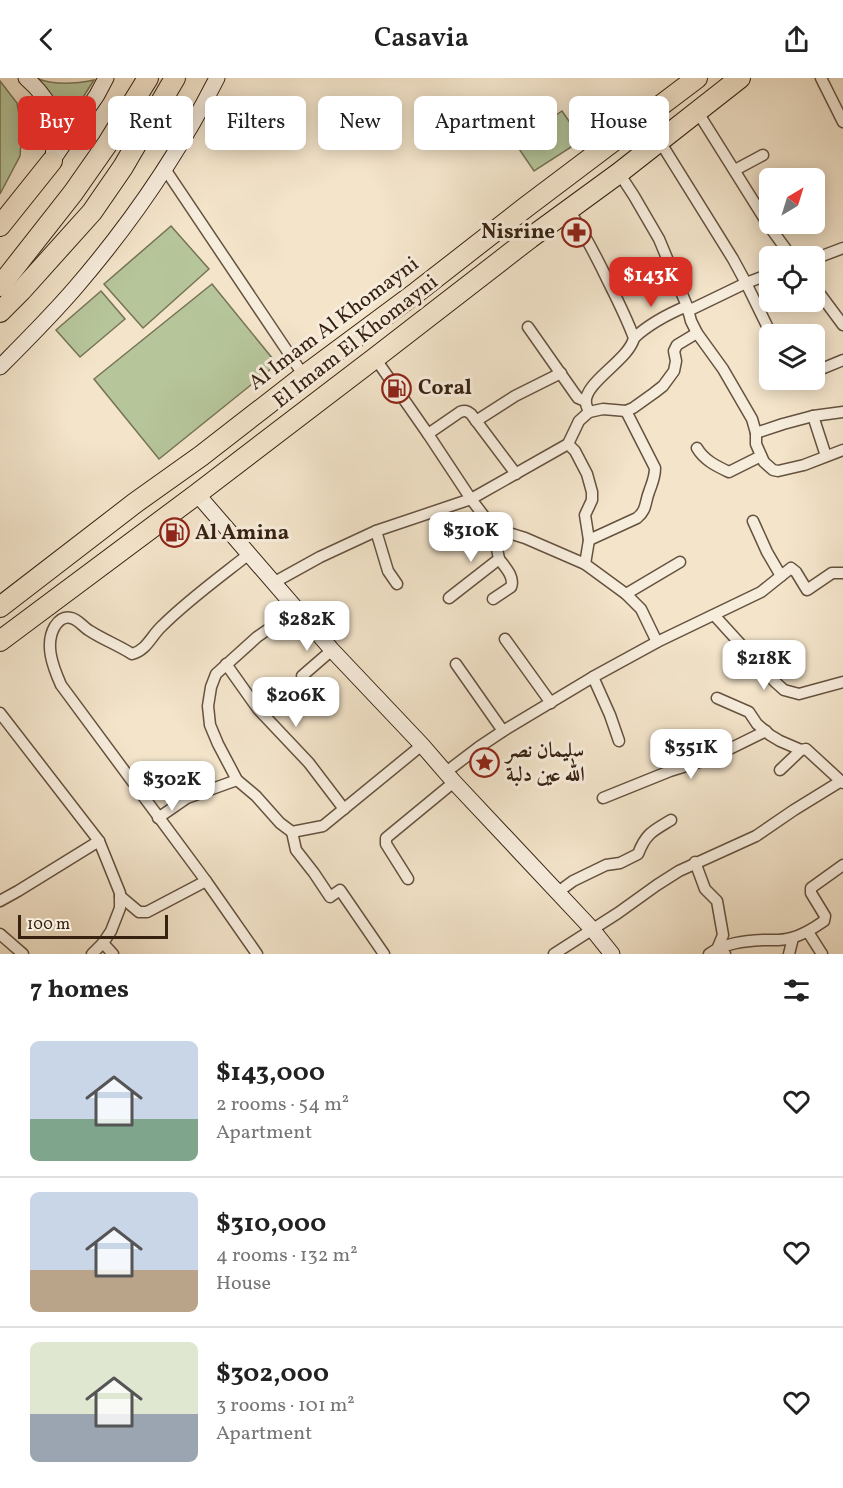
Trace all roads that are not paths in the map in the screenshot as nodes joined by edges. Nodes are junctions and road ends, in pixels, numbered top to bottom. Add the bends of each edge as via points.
1 (26, 78) edge
2 (106, 78) edge
3 (148, 78) edge
4 (175, 78) edge
5 (217, 78) edge
6 (697, 78) edge
7 (740, 78) edge
8 (821, 78) edge
9 (839, 104) edge
10 (697, 111) junction
11 (843, 122) edge
12 (669, 132) edge
13 (647, 150) edge
14 (665, 150) edge
15 (763, 155) dead end
16 (52, 161) junction
17 (165, 169) junction
18 (735, 170) junction
19 (619, 173) junction
20 (543, 194) junction
21 (564, 213) junction
22 (0, 226) edge
23 (501, 226) junction
24 (784, 246) edge
25 (517, 247) junction
26 (843, 248) edge
27 (825, 255) edge
28 (759, 278) edge
29 (746, 283) junction
30 (7, 285) edge
31 (825, 301) edge
32 (688, 308) junction
33 (0, 312) edge
34 (766, 324) edge
35 (0, 325) edge
36 (843, 325) edge
37 (528, 327) dead end
38 (697, 333) junction
39 (634, 338) junction
40 (375, 358) junction
41 (843, 360) edge
42 (0, 367) edge
43 (825, 367) edge
44 (561, 373) junction
45 (304, 376) junction
46 (587, 407) junction
47 (626, 411) junction
48 (843, 412) edge
49 (813, 416) junction
50 (476, 421) junction
51 (756, 433) junction
52 (428, 434) junction
53 (568, 444) junction
54 (697, 448) dead end
55 (841, 454) edge
56 (761, 456) junction
57 (826, 456) junction
58 (516, 474) junction
59 (197, 494) junction
60 (471, 499) junction
61 (753, 521) dead end
62 (494, 528) junction
63 (376, 531) junction
64 (589, 540) junction
65 (249, 554) junction
66 (499, 559) junction
67 (680, 562) dead end
68 (585, 564) junction
69 (47, 572) junction
70 (843, 573) edge
71 (781, 576) junction
72 (273, 583) junction
73 (398, 584) dead end
74 (0, 590) edge
75 (626, 594) junction
76 (449, 598) dead end
77 (493, 599) dead end
78 (0, 608) edge
79 (296, 610) junction
80 (714, 615) junction
81 (505, 639) dead end
82 (0, 641) edge
83 (657, 642) junction
84 (332, 650) junction
85 (226, 664) junction
86 (456, 664) dead end
87 (302, 676) dead end
88 (593, 677) junction
89 (843, 682) edge
90 (717, 698) dead end
91 (551, 703) junction
92 (0, 713) edge
93 (503, 731) junction
94 (766, 731) junction
95 (619, 741) dead end
96 (422, 744) junction
97 (801, 750) junction
98 (780, 770) dead end
99 (450, 776) junction
100 (237, 780) junction
101 (842, 782) edge
102 (603, 798) dead end
103 (344, 809) junction
104 (159, 818) junction
105 (671, 820) dead end
106 (292, 832) junction
107 (99, 841) junction
108 (695, 862) junction
109 (843, 865) edge
110 (408, 879) dead end
111 (206, 881) junction
112 (558, 892) junction
113 (120, 896) junction
114 (0, 901) edge
115 (592, 929) junction
116 (808, 932) junction
117 (0, 934) edge
118 (793, 938) junction
119 (102, 943) junction
120 (717, 952) edge
121 (23, 954) edge
122 (92, 954) edge
123 (113, 954) edge
124 (257, 954) edge
125 (384, 954) edge
126 (554, 954) edge
127 (612, 954) edge
128 (789, 954) edge
129 (822, 954) edge

1 - 16 street via 46,99 51,111 55,134
2 - 16 street
3 - 30 highway
4 - 30 highway via 92,212
5 - 17 street
6 - 20 highway, Al Imam Al Khomayni
7 - 10 highway, El Imam El Khomayni
8 - 9 street
9 - 11 street
10 - 12 highway, El Imam El Khomayni
10 - 18 street
13 - 19 highway, El Imam El Khomayni
14 - 29 street
15 - 18 street
16 - 22 highway
17 - 42 street via 76,288
17 - 45 street
18 - 24 street
19 - 21 highway, El Imam El Khomayni
19 - 32 street via 659,239
20 - 21 highway via 537,209 540,214 547,218
20 - 23 highway, Al Imam Al Khomayni
21 - 25 highway, El Imam El Khomayni
21 - 39 street via 581,228
23 - 25 highway via 517,223 524,228
23 - 45 highway, Al Imam Al Khomayni
25 - 40 highway, El Imam El Khomayni
26 - 27 street
28 - 29 street
29 - 32 street
29 - 34 street
30 - 33 highway
30 - 35 highway
31 - 36 street
32 - 38 street
32 - 39 street via 669,314
37 - 44 street
38 - 47 street via 675,348 675,368 663,386
38 - 51 street via 723,369
39 - 46 street via 630,348 592,387
40 - 52 street
40 - 59 highway, El Imam El Khomayni
41 - 43 street
44 - 46 street
44 - 50 street
45 - 69 highway, Al Imam Al Khomayni
46 - 47 street
46 - 53 street
47 - 64 street via 656,468 653,484 642,514
48 - 49 street
49 - 51 street
49 - 57 street
50 - 52 street via 471,414 460,412
50 - 58 street
51 - 56 street
52 - 60 street
53 - 58 street
53 - 64 street via 587,474 592,492 585,515
54 - 56 street via 715,466 729,472
55 - 57 street
56 - 57 street via 778,471
58 - 60 street
59 - 65 street
59 - 82 highway, El Imam El Khomayni
60 - 62 street
60 - 63 street
61 - 71 street
62 - 66 street
62 - 68 street
63 - 72 street
63 - 73 street via 388,571
64 - 68 street
65 - 72 street
65 - 104 street via 161,627 138,652 132,654 73,618 58,622 50,638 61,685
66 - 76 street
66 - 77 street via 513,584
67 - 75 street
68 - 75 street
69 - 74 highway
69 - 78 highway, Al Imam Al Khomayni
70 - 71 street via 832,573 807,590 791,568
71 - 80 street via 761,592
72 - 79 street
75 - 83 street via 641,609
79 - 84 street
79 - 85 street
80 - 83 street
80 - 89 street via 784,690 798,694
81 - 91 street
83 - 88 street
84 - 87 street
84 - 96 street
85 - 100 street via 216,674 208,706 210,725
85 - 103 street via 258,709 309,763
86 - 93 street
88 - 91 street
88 - 95 street
90 - 94 street via 749,712
91 - 93 street
92 - 107 street
93 - 99 street via 479,747
94 - 97 street
94 - 102 street via 709,759
96 - 99 street
96 - 103 street
97 - 98 street
97 - 101 street via 806,749
99 - 110 street via 386,838
99 - 112 street
100 - 104 street via 187,798
100 - 106 street
101 - 108 street via 756,836
103 - 106 street via 323,826
104 - 111 street
105 - 112 street via 647,836 638,854 620,864 606,865
106 - 125 street via 296,850 330,897 340,890
107 - 113 street
107 - 114 street
108 - 115 street
108 - 120 street via 705,889 717,902 723,935
109 - 116 street via 811,888 825,916
111 - 113 street via 147,912 139,912
111 - 124 street
112 - 115 street
113 - 119 street via 117,917
115 - 126 street
115 - 127 street
116 - 118 street
116 - 129 street
117 - 121 street
118 - 120 street via 729,944
118 - 128 street
119 - 122 street
119 - 123 street

